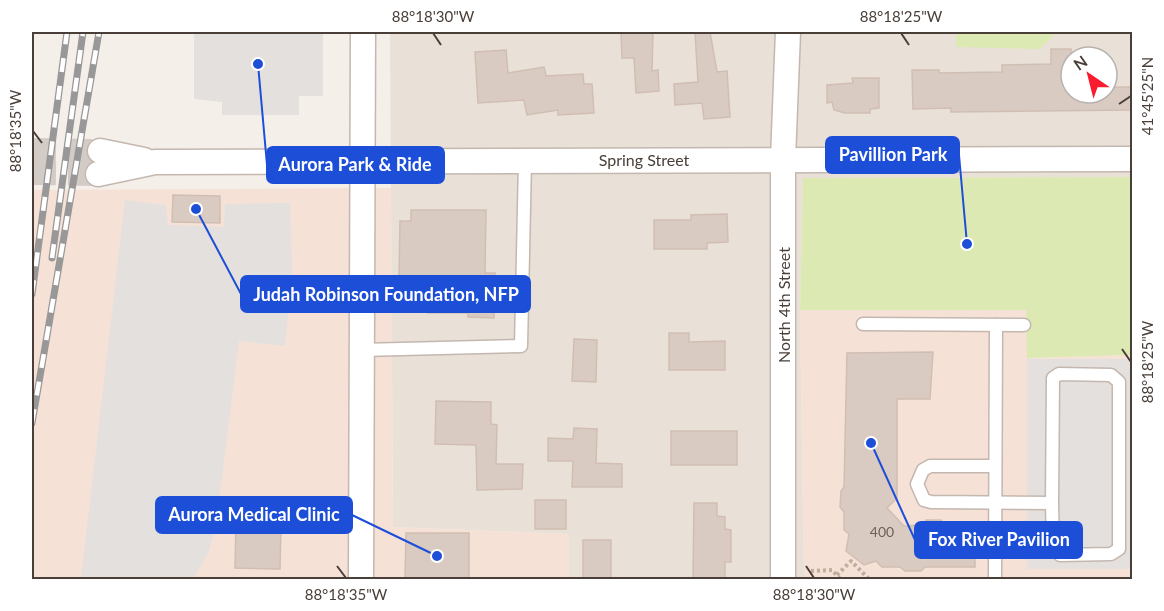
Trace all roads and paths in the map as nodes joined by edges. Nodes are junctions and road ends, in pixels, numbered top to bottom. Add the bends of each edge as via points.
1 (363, 32) edge
2 (788, 32) edge
3 (783, 159) junction
4 (1132, 159) edge
5 (525, 161) junction
6 (362, 162) junction
7 (99, 163) tunnel mouth
8 (863, 324) dead end
9 (1024, 324) dead end
10 (996, 325) junction
11 (362, 350) junction
12 (994, 466) junction
13 (995, 503) junction
14 (1052, 503) junction
15 (811, 571) dead end
16 (837, 575) junction
17 (361, 579) edge
18 (783, 579) edge
19 (841, 579) edge
20 (870, 579) edge
21 (995, 579) edge

1 - 6 street
2 - 3 street, North 4th Street
3 - 4 street, Spring Street
3 - 5 street, Spring Street
3 - 18 street, North 4th Street
5 - 6 street, Spring Street
5 - 11 lane via 521,346
6 - 7 street, Spring Street
6 - 11 street
8 - 10 lane
9 - 10 lane
10 - 12 lane
11 - 17 street
12 - 13 lane
12 - 13 lane via 930,466 923,470 917,484 924,500 931,502
13 - 14 lane
13 - 21 lane
14 - 14 lane via 1053,546 1060,555 1111,554 1119,549 1119,382 1111,375 1059,374 1053,378
15 - 16 path via 832,570
16 - 19 path
16 - 20 path via 850,561

